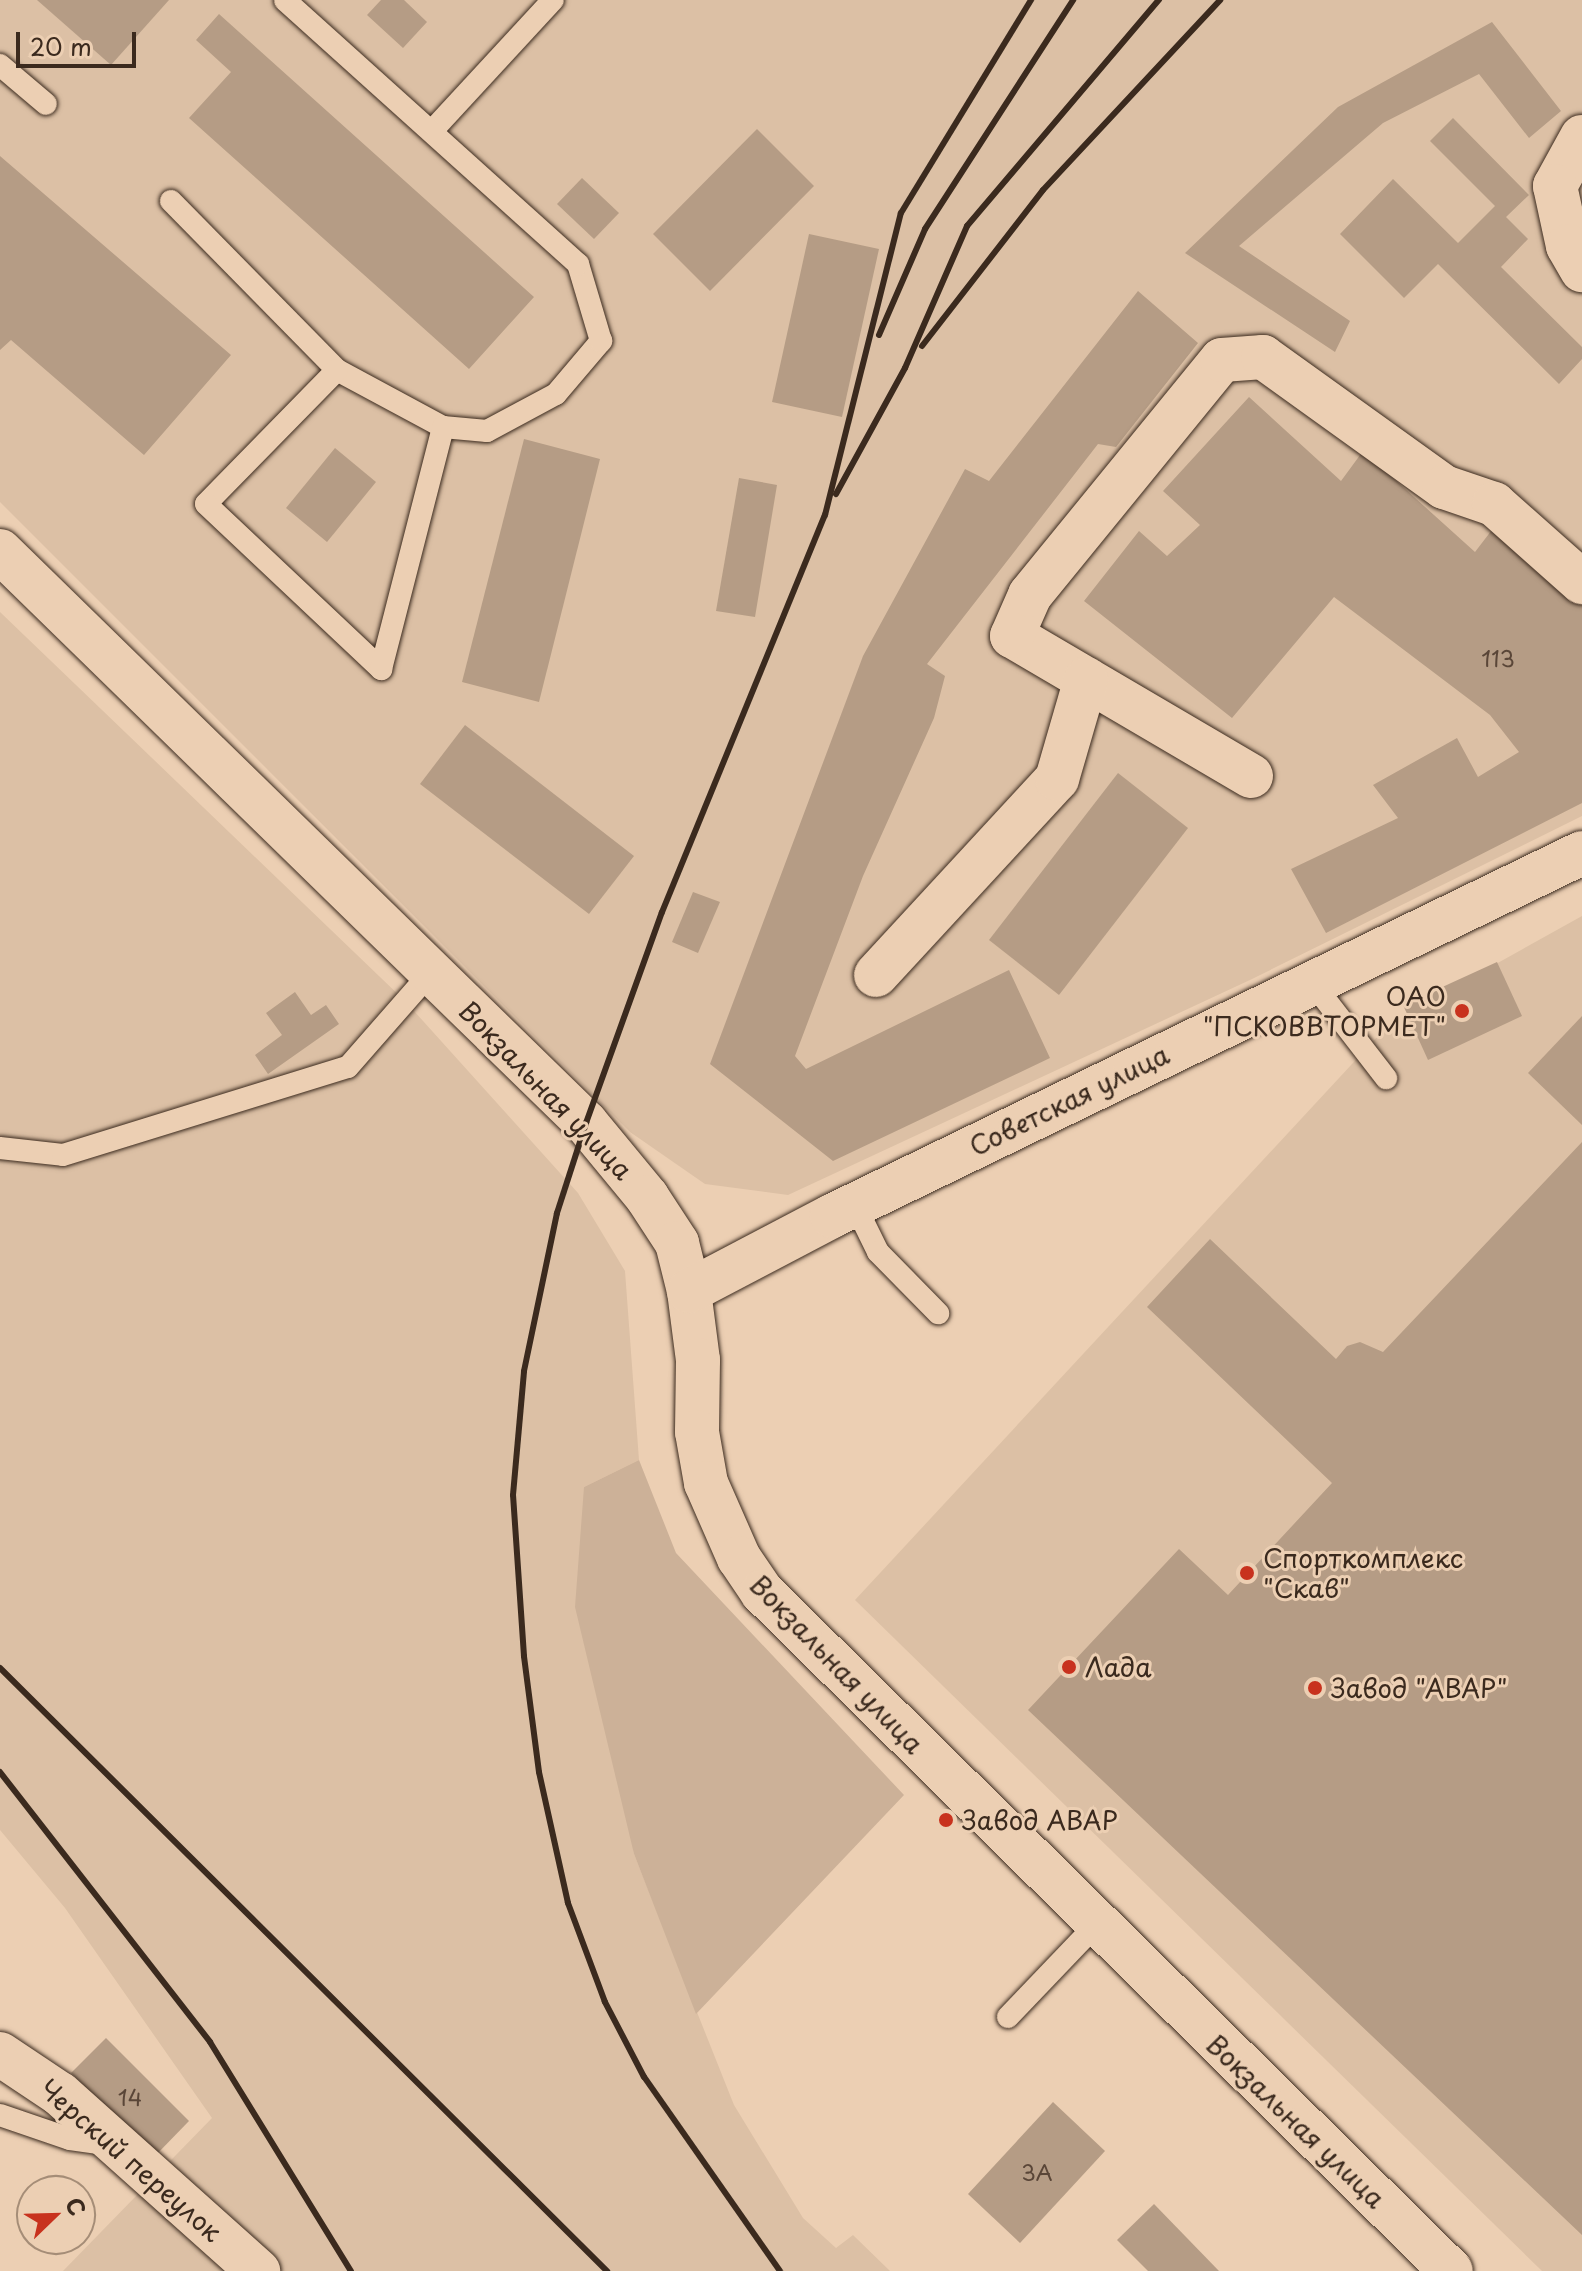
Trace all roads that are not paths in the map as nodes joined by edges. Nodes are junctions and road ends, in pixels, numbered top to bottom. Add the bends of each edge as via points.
1 (285, 0) edge
2 (553, 0) edge
3 (0, 65) edge
4 (46, 104) dead end
5 (432, 131) junction
6 (1582, 137) edge
7 (171, 201) dead end
8 (1582, 270) edge
9 (337, 370) junction
10 (443, 427) junction
11 (0, 551) edge
12 (1582, 582) edge
13 (1086, 679) junction
14 (1251, 776) dead end
15 (1582, 853) edge
16 (432, 971) junction
17 (876, 975) dead end
18 (1311, 981) junction
19 (1386, 1078) dead end
20 (0, 1148) edge
21 (855, 1205) junction
22 (689, 1291) junction
23 (938, 1313) dead end
24 (1095, 1926) junction
25 (1008, 2017) dead end
26 (0, 2054) edge
27 (0, 2115) edge
28 (116, 2145) junction
29 (258, 2271) edge
30 (1451, 2271) edge

1 - 5 lane
2 - 5 lane
3 - 4 lane
5 - 10 lane via 578,264 601,341 556,394 487,431
6 - 8 street via 1555,186 1568,246
7 - 9 lane
9 - 10 lane
9 - 10 lane via 206,504 381,669
11 - 16 street, Вокзальная улица
12 - 13 street via 1494,504 1444,487 1263,357 1222,360 1030,595 1012,636
13 - 14 street
13 - 17 street via 1057,779
15 - 18 street, Советская улица
16 - 20 lane via 348,1067 63,1155
16 - 22 street, Вокзальная улица via 627,1171 677,1243
18 - 19 lane
18 - 21 street, Советская улица
21 - 22 street, Советская улица
21 - 23 lane via 878,1252
22 - 24 street, Вокзальная улица via 706,1483 739,1558 762,1592
24 - 25 lane
24 - 30 street, Вокзальная улица
26 - 28 street, Черский переулок via 60,2094
27 - 28 lane via 70,2139
28 - 29 street, Черский переулок

